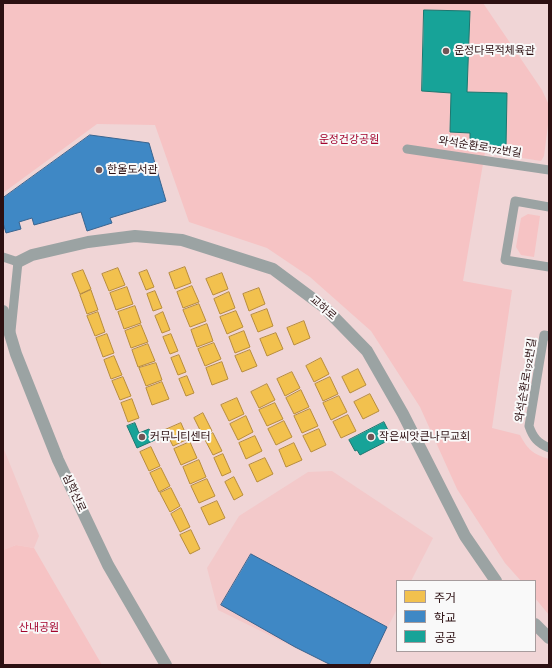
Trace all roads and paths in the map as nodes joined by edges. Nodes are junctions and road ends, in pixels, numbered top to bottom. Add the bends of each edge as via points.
1 (407, 149) dead end
2 (549, 170) edge
3 (549, 207) edge
4 (3, 257) edge
5 (18, 262) junction
6 (549, 267) edge
7 (3, 311) edge
8 (7, 330) edge
9 (549, 336) edge
10 (549, 448) edge
11 (495, 580) edge
12 (536, 625) edge
13 (549, 638) edge
14 (166, 665) edge

1 - 2 street, 와석순환로172번길
3 - 6 street via 515,201 505,260
4 - 5 street
5 - 8 street
5 - 11 street, 교하로 via 32,255 81,244 135,236 182,240 273,269 324,307 367,351 404,414 465,536
7 - 8 street, 심학산로
8 - 14 street, 심학산로 via 58,460 108,564
9 - 10 street, 와석순환로192번길 via 544,335 529,426 532,435
12 - 13 street

